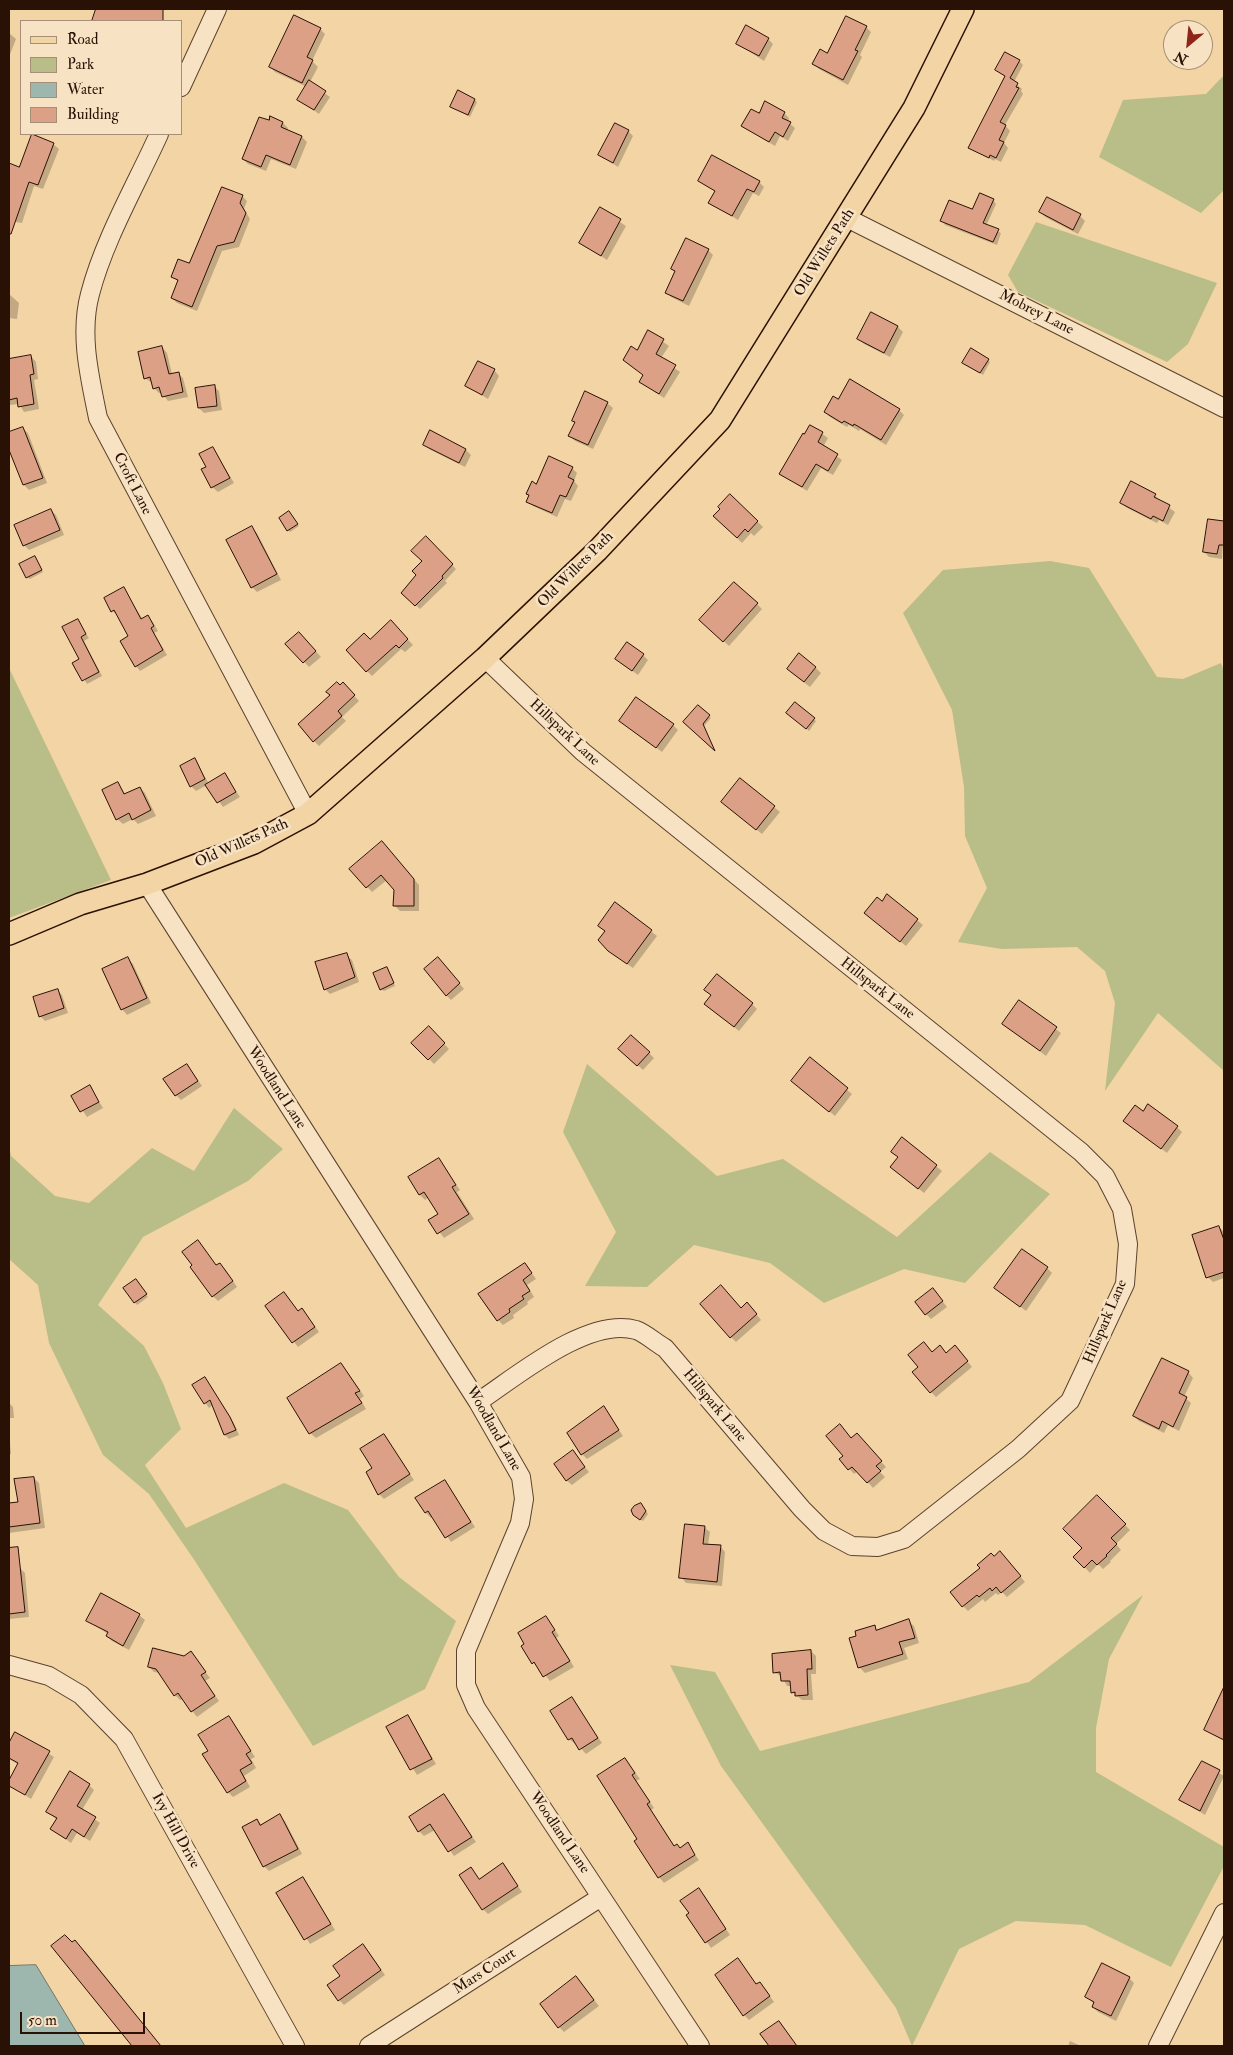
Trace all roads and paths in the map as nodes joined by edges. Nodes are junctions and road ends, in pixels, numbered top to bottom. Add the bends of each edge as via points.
1 (217, 9) edge
2 (962, 9) edge
3 (182, 85) edge
4 (160, 135) edge
5 (847, 218) junction
6 (1224, 408) edge
7 (486, 658) junction
8 (308, 814) junction
9 (147, 884) junction
10 (9, 934) edge
11 (478, 1402) junction
12 (9, 1665) edge
13 (601, 1897) junction
14 (1224, 1913) edge
15 (295, 2046) edge
16 (369, 2046) edge
17 (700, 2046) edge
18 (1158, 2046) edge

1 - 3 street
2 - 5 main road, Old Willets Path via 914,108
4 - 8 street, Croft Lane via 108,245 90,295 86,363 98,418
5 - 6 street, Mobrey Lane
5 - 7 main road, Old Willets Path via 720,420 600,548
7 - 8 main road, Old Willets Path
7 - 11 street, Hillspark Lane via 583,752 1081,1152 1105,1176 1122,1208 1128,1244 1125,1284 1070,1401 1018,1448 904,1539 878,1547 852,1546 824,1532 665,1348 636,1330 604,1328 568,1343
8 - 9 main road, Old Willets Path via 254,843
9 - 10 main road, Old Willets Path via 80,904
9 - 11 street, Woodland Lane
11 - 13 street, Woodland Lane via 521,1477 524,1499 520,1523 466,1651 466,1685 476,1708
12 - 15 street, Ivy Hill Drive via 49,1676 81,1695 124,1739
13 - 16 street, Mars Court
13 - 17 street, Woodland Lane
14 - 18 street

